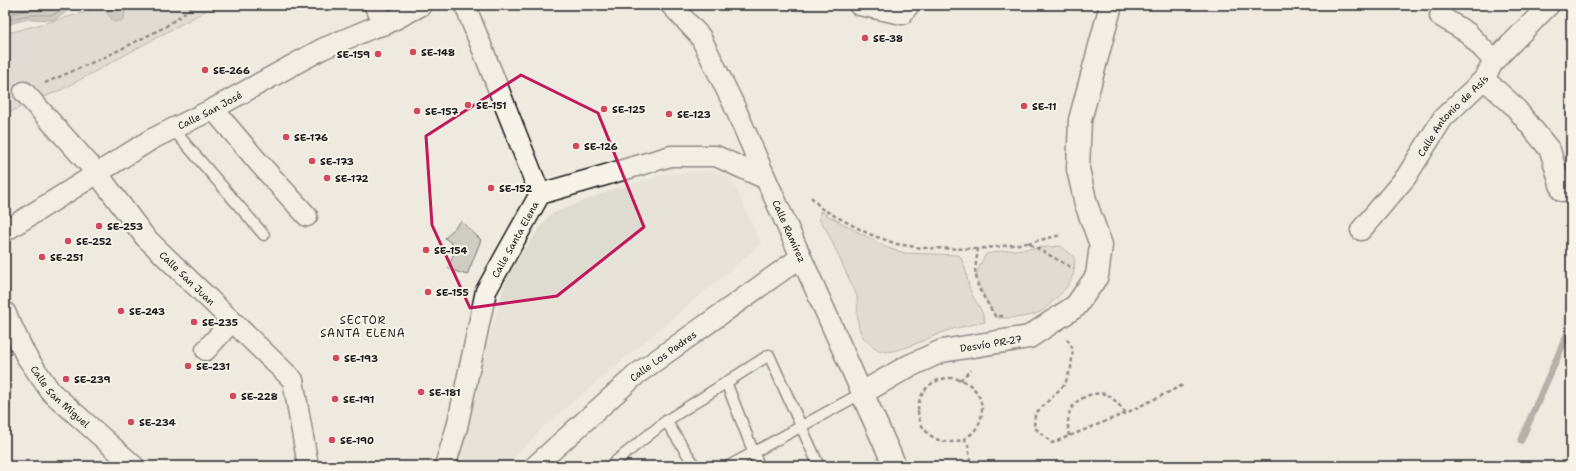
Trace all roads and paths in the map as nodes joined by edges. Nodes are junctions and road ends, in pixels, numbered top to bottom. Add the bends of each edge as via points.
1 (195, 5) edge
2 (374, 5) edge
3 (422, 5) edge
4 (465, 5) edge
5 (671, 5) edge
6 (859, 5) edge
7 (910, 5) edge
8 (1111, 5) edge
9 (1549, 5) edge
10 (1440, 16) dead end
11 (386, 24) junction
12 (1494, 61) junction
13 (1484, 79) junction
14 (24, 92) joint
15 (213, 109) junction
16 (172, 128) junction
17 (97, 173) junction
18 (766, 179) junction
19 (1567, 187) edge
20 (540, 194) junction
21 (811, 197) dead end
22 (307, 216) dead end
23 (1361, 230) dead end
24 (5, 231) edge
25 (264, 234) dead end
26 (1061, 235) dead end
27 (1028, 243) dead end
28 (978, 249) dead end
29 (801, 256) junction
30 (5, 312) edge
31 (232, 321) junction
32 (206, 350) dead end
33 (726, 382) junction
34 (1183, 385) dead end
35 (862, 393) junction
36 (1126, 413) junction
37 (666, 421) junction
38 (802, 427) junction
39 (1069, 436) junction
40 (964, 438) junction
41 (1052, 443) dead end
42 (754, 454) junction
43 (134, 466) edge
44 (308, 466) edge
45 (445, 466) edge
46 (535, 466) edge
47 (610, 466) edge
48 (695, 466) edge
49 (730, 466) edge
50 (759, 466) edge
51 (819, 466) edge
52 (895, 466) edge
53 (971, 466) edge

1 - 14 path via 164,27 105,58
2 - 11 street
3 - 11 street, Calle San José
4 - 20 street
5 - 18 street, Calle Ramírez via 700,36
6 - 7 street via 902,14
8 - 35 street, Desvío PR-27 via 1080,120 1078,169 1086,204 1101,245 1097,276 1076,306 1029,338 942,351 906,367
9 - 12 street, Calle Antonio de Asís
10 - 12 street via 1468,34
11 - 15 street, Calle San José via 322,49
12 - 13 street, Calle Antonio de Asís
13 - 19 street via 1514,106 1550,150
13 - 23 street, Calle Antonio de Asís via 1443,118 1406,177
14 - 17 street, Calle San Juan
15 - 16 street, Calle San José
15 - 22 street
16 - 17 street, Calle San José
16 - 25 lane
17 - 24 street, Calle San José
17 - 31 street, Calle San Juan via 145,238
18 - 20 street, Calle Santa Elena via 716,156 671,156
18 - 29 street, Calle Ramírez
20 - 45 street, Calle Santa Elena via 486,290 457,427
21 - 28 path via 828,212 869,234 897,244 922,248
26 - 27 path
29 - 35 street, Calle Ramírez
29 - 46 street, Calle Los Padres via 637,374
30 - 43 street, Calle San Miguel via 26,356 51,392
31 - 32 street
31 - 44 street, Calle San Juan via 293,380
33 - 37 lane
33 - 38 lane via 769,355
33 - 42 lane
34 - 36 path
35 - 38 lane
35 - 52 street, Calle Ramírez
36 - 39 path
36 - 39 path via 1106,394 1090,395 1070,410
37 - 47 lane
37 - 48 lane
38 - 42 lane
38 - 51 lane
39 - 41 path
40 - 40 path via 973,432 979,423 981,403 977,393 970,385 950,378 930,385 923,392 919,402 920,422 933,438 943,442 954,442
40 - 53 path via 968,445
42 - 49 lane
42 - 50 lane

